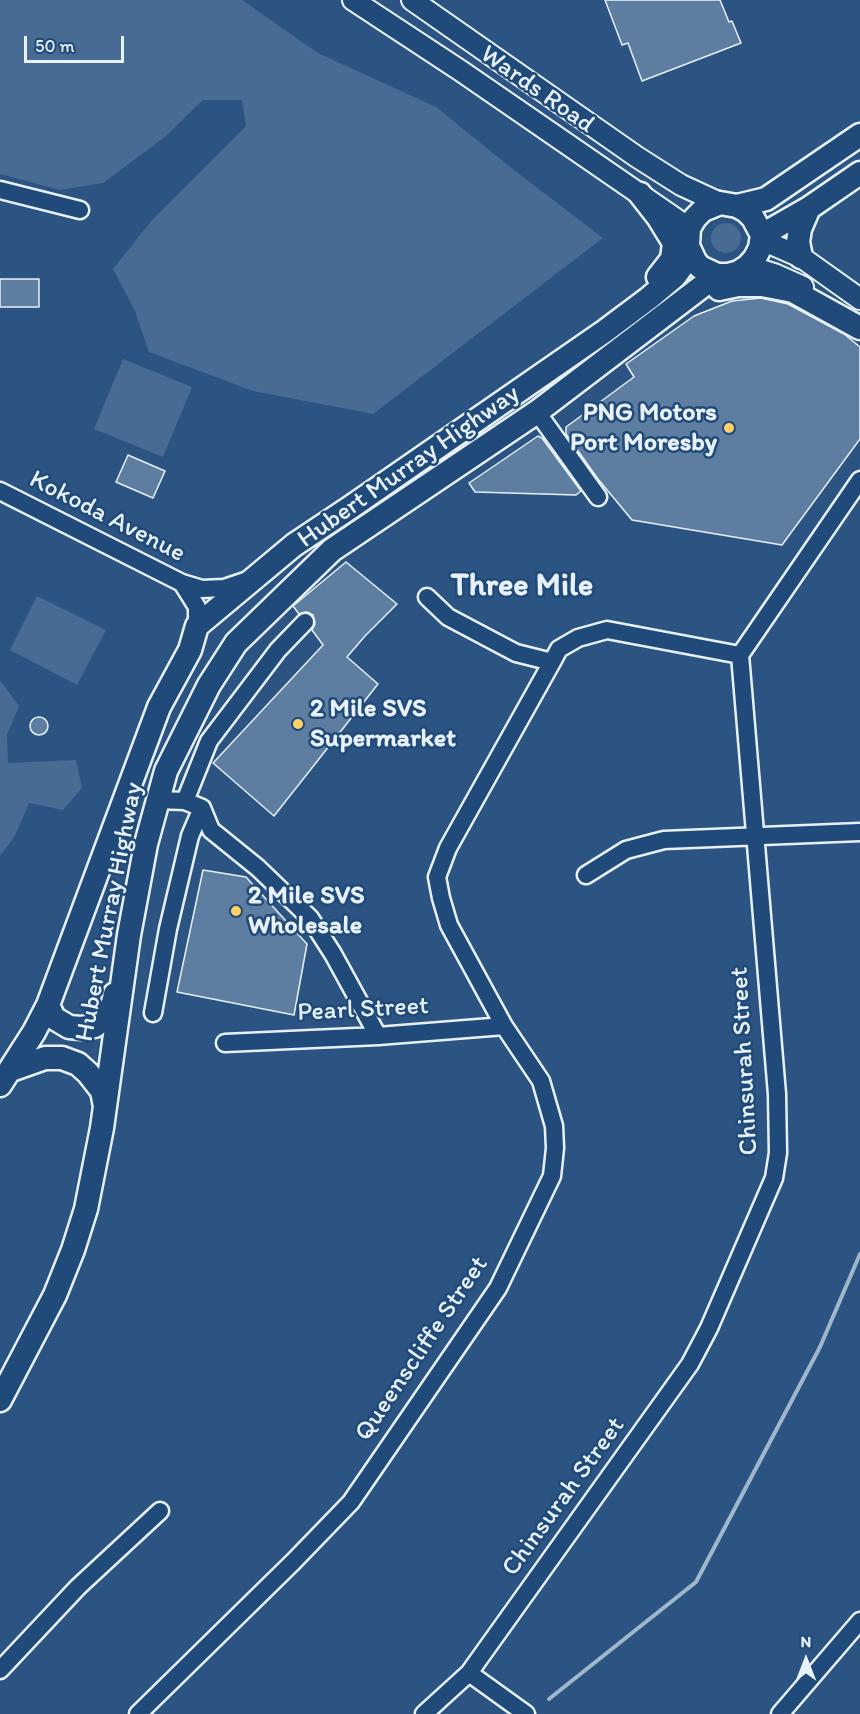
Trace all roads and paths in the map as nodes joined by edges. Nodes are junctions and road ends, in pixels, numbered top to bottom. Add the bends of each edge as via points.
1 (353, 0) edge
2 (412, 0) edge
3 (860, 135) edge
4 (860, 173) edge
5 (0, 190) edge
6 (640, 194) junction
7 (729, 204) junction
8 (809, 208) junction
9 (80, 210) dead end
10 (689, 228) junction
11 (762, 238) junction
12 (691, 254) junction
13 (801, 257) junction
14 (748, 267) junction
15 (717, 275) junction
16 (860, 299) edge
17 (672, 310) junction
18 (860, 327) edge
19 (605, 331) junction
20 (537, 412) junction
21 (860, 480) edge
22 (0, 491) edge
23 (598, 497) dead end
24 (259, 574) junction
25 (182, 583) junction
26 (427, 597) dead end
27 (305, 622) dead end
28 (197, 626) junction
29 (740, 655) junction
30 (552, 662) junction
31 (157, 800) junction
32 (185, 801) junction
33 (202, 808) junction
34 (860, 832) edge
35 (756, 837) junction
36 (586, 875) dead end
37 (129, 935) junction
38 (48, 1005) junction
39 (153, 1014) dead end
40 (504, 1026) junction
41 (378, 1036) junction
42 (225, 1043) dead end
43 (5, 1078) edge
44 (105, 1108) junction
45 (0, 1400) edge
46 (160, 1512) dead end
47 (860, 1621) edge
48 (0, 1670) edge
49 (469, 1673) junction
50 (138, 1714) edge
51 (424, 1714) edge
52 (526, 1714) edge
53 (780, 1714) edge

1 - 6 main road, Wards Road
2 - 7 main road, Wards Road via 637,157 681,185
3 - 7 highway via 766,199
4 - 8 highway
5 - 9 street
6 - 10 main road, Wards Road
6 - 19 highway via 674,243 672,259 642,296 612,320
7 - 10 highway via 703,210
7 - 11 highway via 753,218
8 - 11 highway
8 - 13 highway via 800,229
10 - 12 highway
11 - 13 main road
11 - 14 highway
12 - 15 highway via 700,267
12 - 19 highway, Hubert Murray Highway via 675,276
13 - 16 main road
14 - 15 highway
14 - 18 main road via 805,288
15 - 17 highway, Hubert Murray Highway
17 - 18 highway via 714,291 762,285 793,291
17 - 20 highway, Hubert Murray Highway
19 - 24 highway, Hubert Murray Highway via 294,545
20 - 23 street
20 - 31 highway, Hubert Murray Highway via 332,550 236,643 178,744
21 - 29 street
22 - 25 street, Kokoda Avenue
24 - 25 street via 224,588 202,589
24 - 28 highway, Hubert Murray Highway
25 - 28 street, Kokoda Avenue via 197,607
26 - 30 street via 448,617 516,653
27 - 32 street via 278,650 208,741
28 - 38 highway, Hubert Murray Highway via 190,650 159,707
29 - 30 street, Queenscliffe Street via 607,630 578,638 560,649
29 - 35 street, Chinsurah Street
30 - 40 street, Queenscliffe Street via 448,848 437,877 449,925
31 - 32 street
31 - 37 highway, Hubert Murray Highway
32 - 33 street
33 - 39 street via 190,836
33 - 41 street via 211,830 310,918
34 - 35 street
35 - 36 street via 664,840 626,850
35 - 49 street, Chinsurah Street via 777,1094 778,1153 774,1178 690,1364
37 - 38 highway via 120,954 113,1003 107,1016 95,1026 69,1027 54,1018
37 - 44 highway, Hubert Murray Highway
38 - 43 highway, Hubert Murray Highway
40 - 41 street, Pearl Street
40 - 50 street, Queenscliffe Street via 541,1081 554,1126 555,1148 552,1176 498,1288 351,1502
41 - 42 street, Pearl Street
43 - 44 highway via 45,1058 62,1058 88,1073 102,1091
44 - 45 highway, Hubert Murray Highway via 87,1209 74,1250
46 - 48 street via 78,1587
47 - 53 street
49 - 51 street, Chinsurah Street
49 - 52 street

